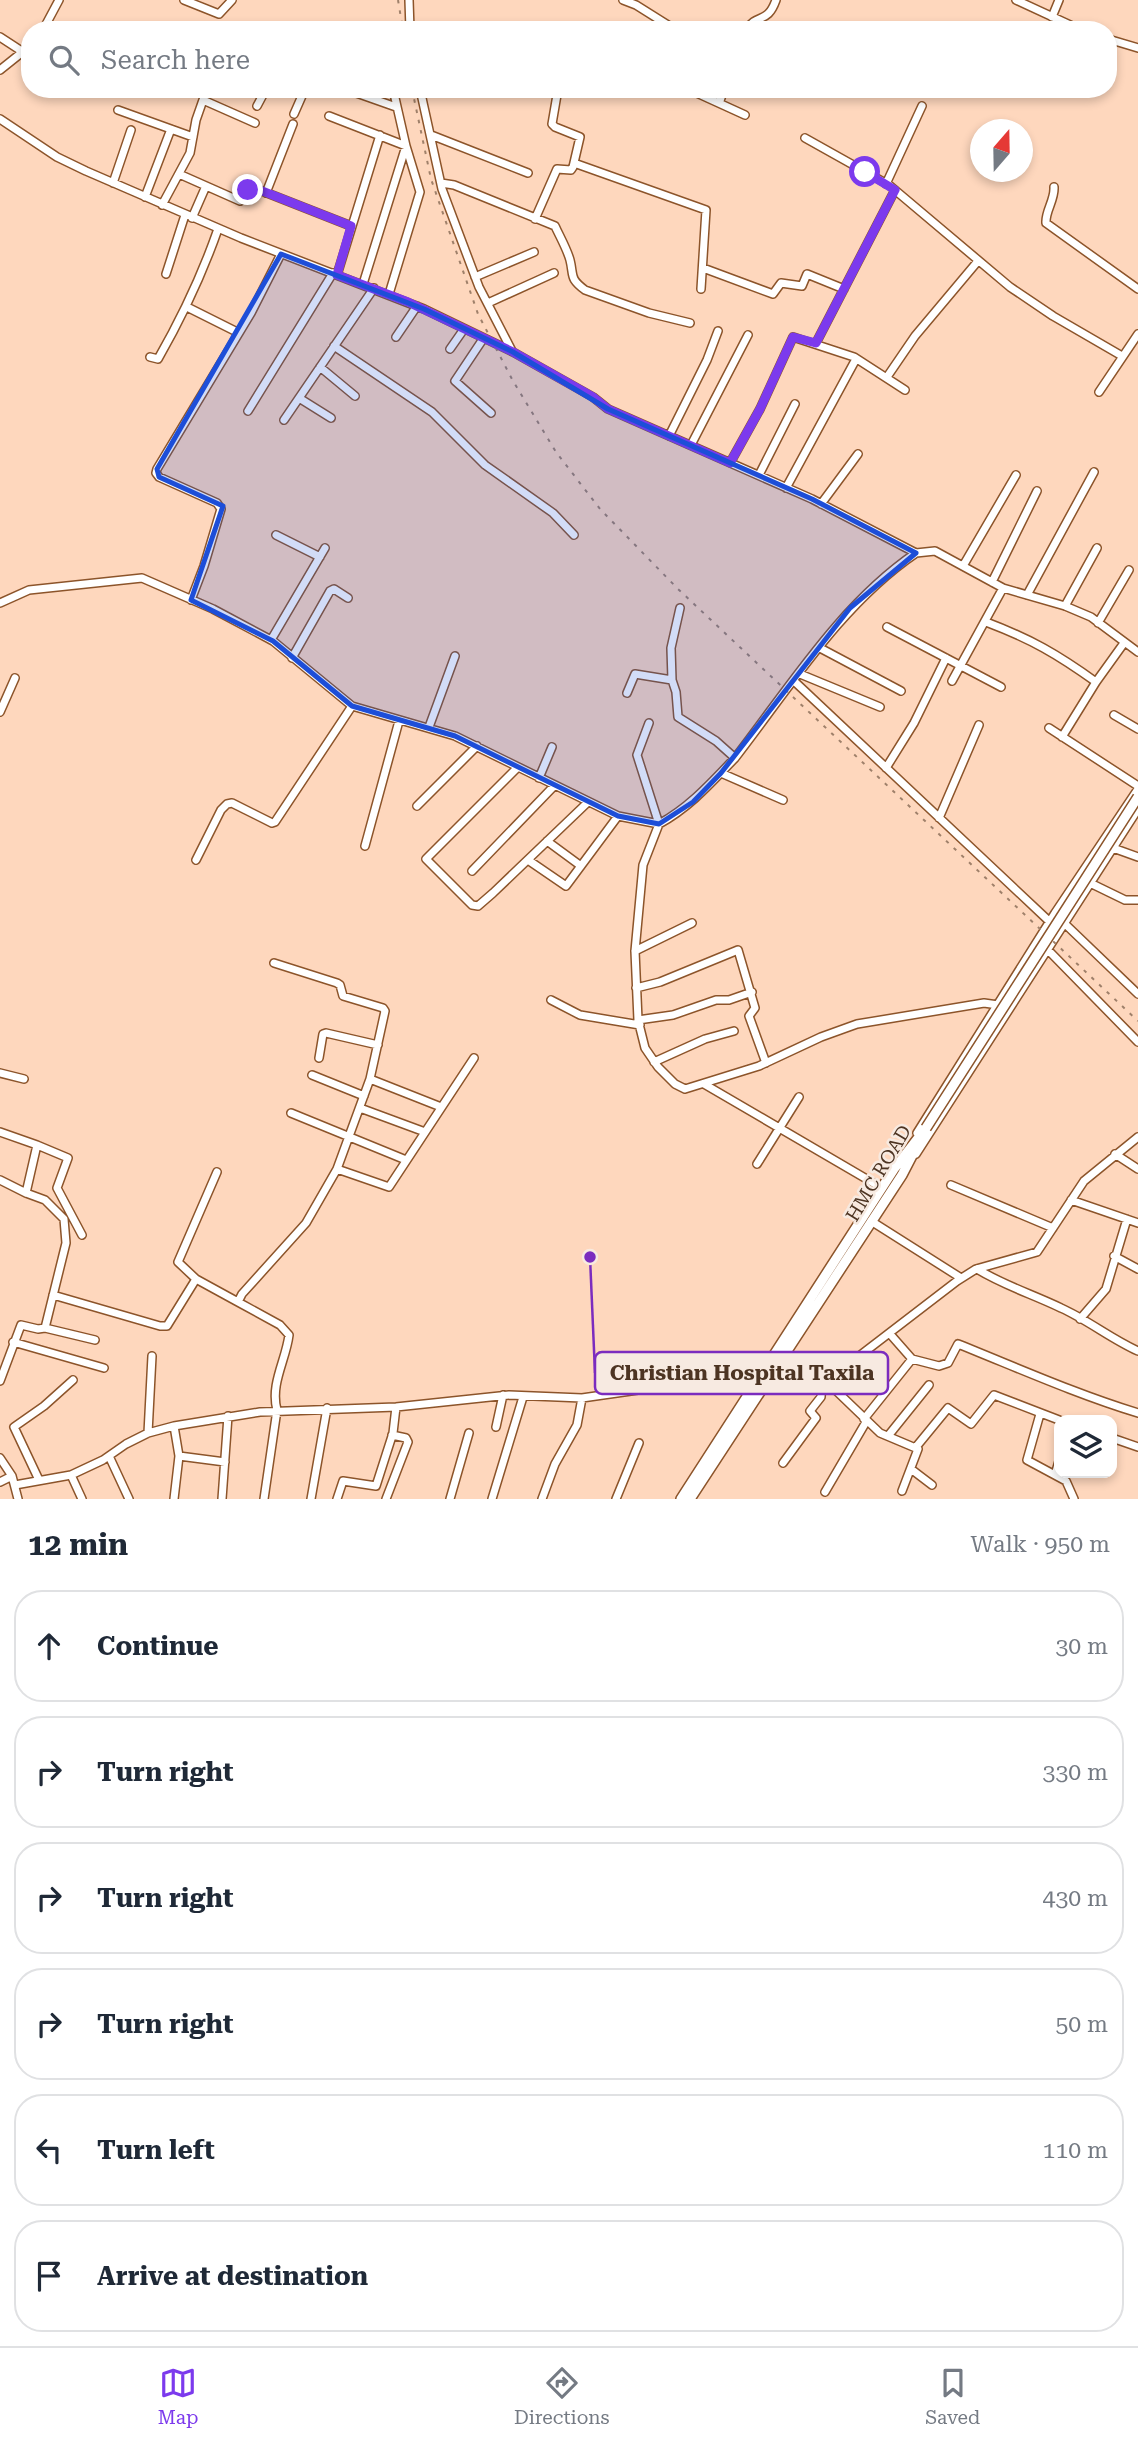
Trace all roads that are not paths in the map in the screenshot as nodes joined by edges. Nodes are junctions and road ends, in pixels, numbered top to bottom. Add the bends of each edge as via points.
1 (59, 0) edge
2 (184, 0) edge
3 (232, 0) edge
4 (409, 0) edge
5 (623, 0) edge
6 (775, 0) edge
7 (1016, 0) edge
8 (1059, 0) edge
9 (1028, 3) edge
10 (1052, 17) junction
11 (48, 21) edge
12 (410, 21) edge
13 (661, 21) edge
14 (752, 21) edge
15 (1061, 21) edge
16 (0, 37) edge
17 (1117, 42) edge
18 (21, 47) edge
19 (1138, 48) edge
20 (21, 53) edge
21 (0, 70) edge
22 (261, 98) edge
23 (301, 98) edge
24 (370, 98) edge
25 (394, 98) edge
26 (422, 98) edge
27 (556, 98) edge
28 (708, 98) edge
29 (721, 98) edge
30 (720, 101) dead end
31 (257, 106) dead end
32 (922, 106) dead end
33 (396, 107) junction
34 (118, 110) dead end
35 (294, 114) dead end
36 (745, 115) dead end
37 (329, 116) dead end
38 (0, 119) edge
39 (255, 123) dead end
40 (293, 124) dead end
41 (171, 129) junction
42 (131, 130) dead end
43 (380, 135) junction
44 (431, 135) junction
45 (193, 137) junction
46 (805, 138) dead end
47 (406, 146) junction
48 (574, 163) junction
49 (528, 173) dead end
50 (179, 174) junction
51 (113, 183) junction
52 (441, 183) junction
53 (886, 184) junction
54 (206, 186) junction
55 (1054, 187) dead end
56 (895, 190) junction
57 (266, 193) junction
58 (145, 197) junction
59 (162, 205) junction
60 (189, 216) junction
61 (535, 219) junction
62 (351, 226) junction
63 (218, 229) junction
64 (534, 253) dead end
65 (281, 254) junction
66 (978, 261) junction
67 (703, 268) junction
68 (554, 273) dead end
69 (166, 274) dead end
70 (335, 274) junction
71 (475, 276) junction
72 (363, 284) junction
73 (374, 288) junction
74 (701, 289) dead end
75 (844, 289) junction
76 (1138, 289) edge
77 (389, 295) junction
78 (488, 303) junction
79 (417, 306) junction
80 (187, 307) junction
81 (690, 323) dead end
82 (464, 328) junction
83 (718, 331) dead end
84 (239, 333) junction
85 (1138, 334) edge
86 (748, 335) dead end
87 (396, 337) dead end
88 (483, 339) junction
89 (816, 343) junction
90 (334, 346) junction
91 (450, 349) dead end
92 (513, 352) junction
93 (150, 356) dead end
94 (1122, 356) junction
95 (856, 359) junction
96 (320, 367) junction
97 (887, 377) junction
98 (905, 390) dead end
99 (1099, 392) dead end
100 (355, 396) dead end
101 (299, 398) junction
102 (795, 404) dead end
103 (248, 411) dead end
104 (491, 413) dead end
105 (331, 418) dead end
106 (284, 420) dead end
107 (669, 436) junction
108 (691, 445) junction
109 (858, 454) dead end
110 (730, 463) junction
111 (1094, 472) dead end
112 (758, 475) junction
113 (1016, 475) dead end
114 (786, 488) junction
115 (1037, 491) dead end
116 (821, 504) junction
117 (276, 535) dead end
118 (574, 535) dead end
119 (325, 548) dead end
120 (1097, 548) dead end
121 (916, 553) junction
122 (320, 557) junction
123 (963, 566) junction
124 (1129, 570) dead end
125 (992, 582) junction
126 (1003, 588) junction
127 (1027, 595) junction
128 (348, 598) dead end
129 (191, 600) junction
130 (0, 603) edge
131 (1065, 606) junction
132 (680, 608) dead end
133 (986, 622) junction
134 (1098, 623) junction
135 (887, 627) dead end
136 (271, 640) junction
137 (1124, 643) junction
138 (820, 648) junction
139 (1138, 652) edge
140 (455, 656) dead end
141 (292, 658) junction
142 (946, 658) junction
143 (960, 665) junction
144 (800, 674) junction
145 (15, 678) dead end
146 (671, 680) junction
147 (794, 681) junction
148 (952, 681) dead end
149 (1096, 682) junction
150 (1001, 687) dead end
151 (901, 691) dead end
152 (627, 693) dead end
153 (352, 706) junction
154 (880, 707) dead end
155 (0, 712) edge
156 (1114, 715) dead end
157 (400, 721) junction
158 (649, 723) dead end
159 (979, 725) dead end
160 (429, 727) junction
161 (1049, 728) dead end
162 (1138, 729) edge
163 (1062, 737) junction
164 (477, 746) junction
165 (552, 747) dead end
166 (735, 758) junction
167 (518, 767) junction
168 (886, 768) junction
169 (722, 773) junction
170 (539, 778) junction
171 (554, 786) junction
172 (1138, 787) edge
173 (1138, 797) edge
174 (783, 800) dead end
175 (587, 803) junction
176 (417, 806) dead end
177 (1138, 809) edge
178 (618, 816) junction
179 (939, 818) junction
180 (659, 824) junction
181 (547, 841) junction
182 (365, 846) dead end
183 (1113, 848) junction
184 (1138, 858) edge
185 (196, 860) dead end
186 (528, 860) junction
187 (581, 866) junction
188 (472, 871) dead end
189 (1090, 883) junction
190 (1138, 901) edge
191 (1055, 914) junction
192 (1050, 922) junction
193 (692, 923) dead end
194 (1065, 925) junction
195 (1048, 950) junction
196 (635, 951) junction
197 (274, 963) dead end
198 (636, 988) junction
199 (752, 992) junction
200 (1138, 994) edge
201 (551, 1000) dead end
202 (998, 1005) junction
203 (639, 1022) junction
204 (734, 1031) dead end
205 (1138, 1042) edge
206 (378, 1045) junction
207 (319, 1058) dead end
208 (474, 1058) dead end
209 (654, 1062) junction
210 (766, 1063) junction
211 (0, 1073) edge
212 (312, 1075) dead end
213 (24, 1079) dead end
214 (370, 1079) junction
215 (704, 1084) junction
216 (363, 1096) junction
217 (799, 1097) dead end
218 (441, 1107) junction
219 (359, 1108) junction
220 (290, 1113) dead end
221 (780, 1129) junction
222 (0, 1132) edge
223 (425, 1132) junction
224 (350, 1137) junction
225 (1138, 1138) edge
226 (37, 1145) junction
227 (1115, 1154) junction
228 (406, 1160) junction
229 (757, 1164) dead end
230 (337, 1169) junction
231 (1138, 1170) edge
232 (217, 1172) dead end
233 (898, 1172) junction
234 (0, 1180) edge
235 (951, 1185) dead end
236 (882, 1188) junction
237 (26, 1193) junction
238 (1071, 1200) junction
239 (1127, 1219) junction
240 (871, 1221) junction
241 (1138, 1223) edge
242 (1053, 1228) junction
243 (82, 1235) dead end
244 (1114, 1256) junction
245 (976, 1269) junction
246 (1138, 1269) edge
247 (961, 1278) junction
248 (196, 1279) junction
249 (52, 1295) junction
250 (238, 1302) junction
251 (1080, 1319) junction
252 (45, 1328) junction
253 (890, 1334) junction
254 (95, 1340) dead end
255 (13, 1342) junction
256 (1138, 1351) edge
257 (152, 1356) dead end
258 (912, 1359) junction
259 (104, 1368) dead end
260 (770, 1377) junction
261 (73, 1380) dead end
262 (0, 1381) edge
263 (824, 1382) junction
264 (929, 1385) dead end
265 (758, 1387) junction
266 (503, 1395) junction
267 (523, 1397) junction
268 (582, 1398) junction
269 (396, 1407) junction
270 (327, 1408) junction
271 (277, 1410) junction
272 (1138, 1413) edge
273 (1040, 1414) junction
274 (228, 1416) junction
275 (1054, 1418) edge
276 (865, 1420) junction
277 (174, 1426) junction
278 (496, 1427) dead end
279 (148, 1433) junction
280 (469, 1433) dead end
281 (392, 1435) junction
282 (888, 1436) junction
283 (1117, 1440) edge
284 (639, 1443) dead end
285 (916, 1447) junction
286 (1138, 1447) edge
287 (109, 1456) junction
288 (178, 1456) junction
289 (0, 1458) edge
290 (225, 1462) junction
291 (783, 1463) dead end
292 (911, 1469) junction
293 (1054, 1474) edge
294 (71, 1475) junction
295 (12, 1476) junction
296 (1059, 1478) edge
297 (39, 1480) junction
298 (0, 1482) edge
299 (15, 1485) junction
300 (932, 1485) dead end
301 (901, 1491) dead end
302 (825, 1492) dead end
303 (18, 1499) edge
304 (82, 1499) edge
305 (128, 1499) edge
306 (174, 1499) edge
307 (222, 1499) edge
308 (264, 1499) edge
309 (311, 1499) edge
310 (337, 1499) edge
311 (386, 1499) edge
312 (450, 1499) edge
313 (492, 1499) edge
314 (542, 1499) edge
315 (616, 1499) edge
316 (681, 1499) edge
317 (690, 1499) edge
318 (1074, 1499) edge

1 - 11 street
2 - 3 street via 219,14
4 - 12 street
5 - 13 street
6 - 14 street via 767,17
7 - 9 street
8 - 10 street
9 - 10 street
10 - 15 street
16 - 18 street
17 - 19 street
20 - 21 street
22 - 31 street
23 - 35 street
24 - 33 street
25 - 33 street
26 - 44 street
27 - 48 street via 552,124 580,137
28 - 36 street
29 - 30 street
32 - 53 street
33 - 47 street
34 - 41 street
37 - 43 street
38 - 51 street via 57,157
39 - 45 street via 202,100
40 - 57 street
41 - 45 street
41 - 58 street
42 - 51 street
43 - 47 street
43 - 62 street
44 - 49 street
44 - 52 street
45 - 50 street
46 - 53 street
47 - 72 street
47 - 77 street via 420,192
48 - 61 street via 571,170 557,169
48 - 67 street via 706,210
50 - 54 street
50 - 59 street
51 - 58 street
52 - 61 street
52 - 71 street
53 - 56 street
54 - 57 street via 240,201 250,187
54 - 60 street
55 - 76 street via 1046,223
56 - 66 street
56 - 75 street
57 - 62 street
58 - 59 street
59 - 60 street
60 - 63 street
60 - 69 street
61 - 81 street via 555,226 577,284 649,313
62 - 70 street
63 - 65 street
63 - 80 street
64 - 71 street
65 - 70 street
65 - 84 street
66 - 94 street via 1053,316
66 - 97 street
67 - 74 street
67 - 75 street via 773,294 782,283 802,286 807,274
68 - 78 street
70 - 72 street
70 - 103 street
71 - 78 street
72 - 73 street
73 - 77 street
73 - 90 street
75 - 89 street
77 - 79 street
78 - 92 street
79 - 82 street
79 - 87 street
80 - 84 street
80 - 93 street via 158,359
82 - 88 street
82 - 91 street
83 - 107 street
84 - 129 street via 156,473 220,509
85 - 94 street
86 - 108 street
88 - 92 street
88 - 104 street via 455,381
89 - 95 street
89 - 110 street via 793,337
90 - 96 street
90 - 118 street via 432,412 485,464 553,513
92 - 107 street via 608,409
94 - 99 street
95 - 97 street
95 - 114 street
96 - 100 street
96 - 101 street
97 - 98 street
101 - 105 street
101 - 106 street
102 - 112 street
107 - 108 street
108 - 110 street
109 - 116 street
110 - 112 street
111 - 127 street
112 - 114 street
113 - 123 street
114 - 116 street
115 - 125 street
116 - 121 street
117 - 122 street
119 - 122 street
120 - 131 street
121 - 123 street via 935,551
121 - 138 street via 850,608
122 - 136 street
123 - 125 street
124 - 134 street
125 - 126 street
126 - 127 street
126 - 133 street
127 - 131 street
128 - 141 street via 330,591
129 - 130 street via 142,578 29,590
129 - 136 street
131 - 134 street
132 - 146 street via 671,648
133 - 143 street
133 - 149 street via 1054,652
134 - 137 street
135 - 142 street
136 - 141 street
137 - 139 street
137 - 149 street
138 - 144 street
138 - 151 street
140 - 160 street
141 - 153 street
142 - 143 street
142 - 168 street
143 - 148 street
143 - 150 street
144 - 147 street
144 - 154 street
145 - 155 street
146 - 152 street via 635,674
146 - 166 street via 678,717
147 - 166 street
147 - 168 street
149 - 163 street
153 - 157 street
153 - 185 street via 275,822 227,804
156 - 162 street
157 - 160 street
157 - 182 street
158 - 180 street via 638,760
159 - 179 street
160 - 164 street
161 - 163 street
163 - 172 street
164 - 167 street
164 - 176 street
165 - 170 street
166 - 169 street
167 - 170 street
167 - 186 street via 426,859 478,906
168 - 179 street
169 - 174 street
169 - 180 street via 693,802
170 - 171 street
171 - 175 street
171 - 188 street
172 - 191 street
173 - 233 main road, HMC ROAD, bridge
175 - 178 street
175 - 181 street
177 - 183 street
178 - 180 street
178 - 187 street
179 - 192 street
180 - 196 street via 643,865
181 - 186 street
181 - 187 street
183 - 184 street
183 - 189 street
186 - 187 street via 564,887
189 - 190 street via 1125,900
189 - 194 street
191 - 192 street
191 - 194 street
192 - 202 street
193 - 196 street
194 - 195 street
194 - 200 street
195 - 205 street
195 - 233 street
196 - 198 street
197 - 206 street via 337,983 343,996 383,1008
198 - 199 street via 738,950
198 - 203 street
199 - 203 street
199 - 210 street via 755,1008 750,1016
201 - 203 street via 580,1015
202 - 210 street via 984,1003 857,1024
202 - 233 street
203 - 209 street
204 - 209 street
206 - 207 street via 326,1033
206 - 214 street
208 - 218 street
209 - 215 street via 685,1089
210 - 215 street
211 - 213 street
212 - 216 street
214 - 216 street
214 - 218 street
215 - 221 street
216 - 219 street
217 - 221 street
218 - 223 street
219 - 223 street
219 - 224 street
220 - 224 street
221 - 229 street
221 - 236 street
222 - 226 street
223 - 228 street
224 - 228 street
224 - 230 street
225 - 227 street
226 - 237 street
226 - 243 street via 68,1158 57,1188
227 - 231 street
227 - 238 street via 1084,1181
228 - 230 street via 389,1187
230 - 250 street via 306,1223
232 - 248 street via 178,1262
233 - 236 main road, HMC ROAD
233 - 240 main road, HMC ROAD
234 - 237 street
235 - 242 street
236 - 265 main road, HMC ROAD
237 - 249 street via 45,1200 64,1219 66,1243
238 - 239 street
238 - 242 street
239 - 241 street
239 - 244 street
240 - 247 street
240 - 260 main road, HMC ROAD
242 - 245 street via 1037,1252
244 - 246 street
244 - 251 street via 1106,1289
245 - 247 street
245 - 251 street
247 - 253 street
248 - 249 street via 167,1326
248 - 250 street
249 - 252 street
250 - 271 street via 280,1325 289,1335 279,1370
251 - 256 street
252 - 254 street
252 - 255 street via 21,1325
253 - 258 street
253 - 263 street
255 - 259 street
255 - 262 street
257 - 279 street
258 - 272 street via 939,1366 952,1357 958,1344
258 - 276 street
260 - 263 street via 799,1384
260 - 265 main road, HMC ROAD
261 - 297 street via 14,1427
263 - 276 street
263 - 291 street via 821,1397 810,1411 816,1418
264 - 282 street
265 - 268 street via 673,1385
265 - 316 main road, HMC ROAD
265 - 317 main road, HMC ROAD
266 - 267 street
266 - 269 street
266 - 278 street
267 - 268 street
267 - 313 street
268 - 314 street via 577,1425
269 - 270 street
269 - 281 street
270 - 271 street
270 - 309 street
271 - 274 street
271 - 308 street
273 - 275 street
273 - 285 street via 994,1395 971,1424 948,1408
273 - 293 street via 1027,1460
274 - 277 street
274 - 290 street
276 - 282 street
276 - 302 street
277 - 279 street
277 - 288 street
279 - 287 street
280 - 312 street
281 - 310 street via 376,1486 343,1481
281 - 311 street via 408,1442
282 - 285 street
283 - 286 street
284 - 315 street
285 - 292 street
287 - 294 street
287 - 305 street
288 - 290 street
288 - 306 street
289 - 295 street
290 - 307 street
292 - 300 street
292 - 301 street
294 - 297 street
294 - 304 street
295 - 298 street
295 - 299 street
296 - 318 street via 1069,1485
297 - 299 street
299 - 303 street

